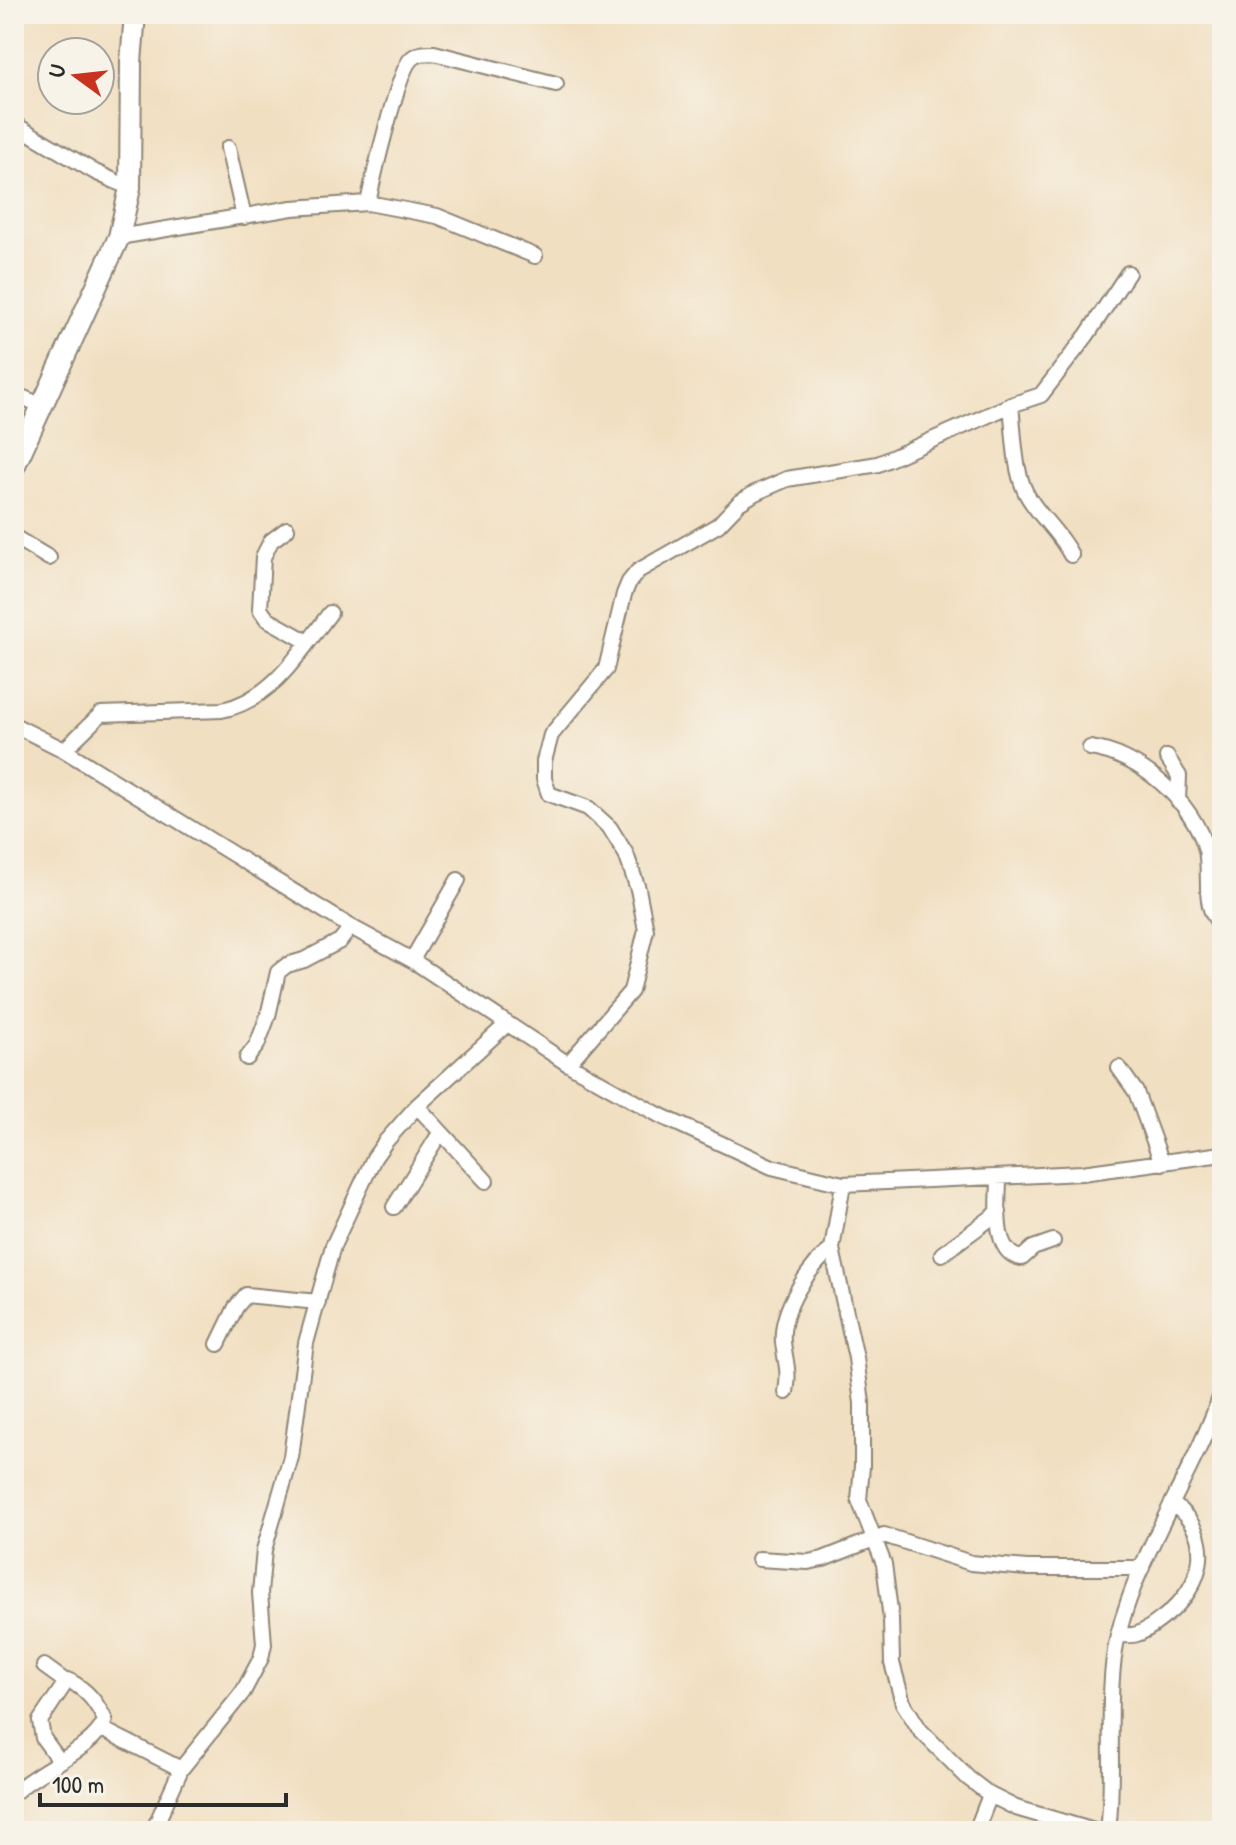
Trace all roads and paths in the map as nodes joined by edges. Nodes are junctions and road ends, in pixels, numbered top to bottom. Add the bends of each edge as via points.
1 (135, 14) edge
2 (556, 84) dead end
3 (14, 124) edge
4 (228, 148) dead end
5 (130, 188) junction
6 (368, 203) junction
7 (244, 217) junction
8 (119, 237) junction
9 (535, 256) dead end
10 (1128, 273) dead end
11 (14, 394) edge
12 (41, 405) junction
13 (1011, 405) junction
14 (14, 467) edge
15 (287, 529) dead end
16 (14, 537) edge
17 (1071, 555) dead end
18 (49, 558) dead end
19 (330, 613) dead end
20 (308, 642) junction
21 (14, 725) edge
22 (1090, 748) dead end
23 (64, 750) junction
24 (1167, 757) dead end
25 (1178, 801) junction
26 (458, 880) dead end
27 (351, 927) junction
28 (1222, 928) edge
29 (412, 960) junction
30 (507, 1024) junction
31 (247, 1058) dead end
32 (568, 1064) junction
33 (1119, 1068) dead end
34 (417, 1106) junction
35 (440, 1133) junction
36 (1222, 1154) edge
37 (1162, 1163) junction
38 (999, 1179) junction
39 (486, 1181) dead end
40 (843, 1184) junction
41 (394, 1207) dead end
42 (999, 1212) junction
43 (1053, 1241) dead end
44 (832, 1249) junction
45 (942, 1254) dead end
46 (318, 1302) junction
47 (218, 1344) dead end
48 (786, 1392) dead end
49 (1222, 1392) edge
50 (1173, 1504) junction
51 (872, 1539) junction
52 (759, 1559) dead end
53 (1142, 1568) junction
54 (1118, 1635) junction
55 (44, 1666) dead end
56 (66, 1682) junction
57 (102, 1729) junction
58 (59, 1760) junction
59 (181, 1769) junction
60 (14, 1793) edge
61 (990, 1795) junction
62 (1070, 1828) edge
63 (153, 1831) edge
64 (976, 1831) edge
65 (1094, 1831) edge
66 (1108, 1831) edge

1 - 5 street
2 - 6 street via 434,53 411,58 394,101
3 - 5 street
4 - 7 street
5 - 8 street
6 - 7 street
6 - 9 street via 437,216
7 - 8 street
8 - 12 street
10 - 13 street via 1048,388 1033,400
11 - 12 street
12 - 14 street
13 - 17 street via 1026,493
13 - 32 street via 878,464 787,479 755,493 718,525 654,560 629,582 606,669 551,735 544,761 549,794 588,808 610,828 626,854 646,930 631,991
15 - 20 street via 271,541 263,557 260,609 267,619
16 - 18 street
19 - 20 street
20 - 23 street via 284,672 241,707 101,714
21 - 23 street
22 - 25 street via 1131,762
23 - 27 street
24 - 25 street via 1179,776
25 - 28 street via 1201,833 1212,911
26 - 29 street
27 - 29 street
27 - 31 street via 340,941 278,972 268,1016
29 - 30 street
30 - 32 street
30 - 34 street
32 - 40 street via 659,1115 772,1167
33 - 37 street via 1136,1092
34 - 35 street
34 - 46 street via 374,1158 333,1246
35 - 39 street
35 - 41 street
36 - 37 street
37 - 38 street
38 - 40 street
38 - 42 street
40 - 44 street
42 - 43 street via 1003,1243 1017,1258
42 - 45 street
44 - 48 street via 821,1257 786,1314
44 - 51 street via 856,1358 862,1430 859,1500
46 - 47 street via 246,1295
46 - 59 street via 306,1343 291,1457 264,1550 261,1658 243,1692
49 - 50 street
50 - 53 street
50 - 54 street via 1196,1538 1199,1573 1181,1603 1159,1621 1140,1633
51 - 52 street via 808,1562
51 - 53 street via 889,1535 960,1560 1001,1567
51 - 61 street via 886,1573 892,1663 908,1715 944,1756
53 - 54 street
54 - 66 street
55 - 56 street
56 - 57 street via 83,1688 95,1701 105,1720
56 - 58 street via 40,1721 43,1738
57 - 58 street
57 - 59 street
58 - 60 street
59 - 63 street
61 - 62 street
61 - 64 street
62 - 65 street

